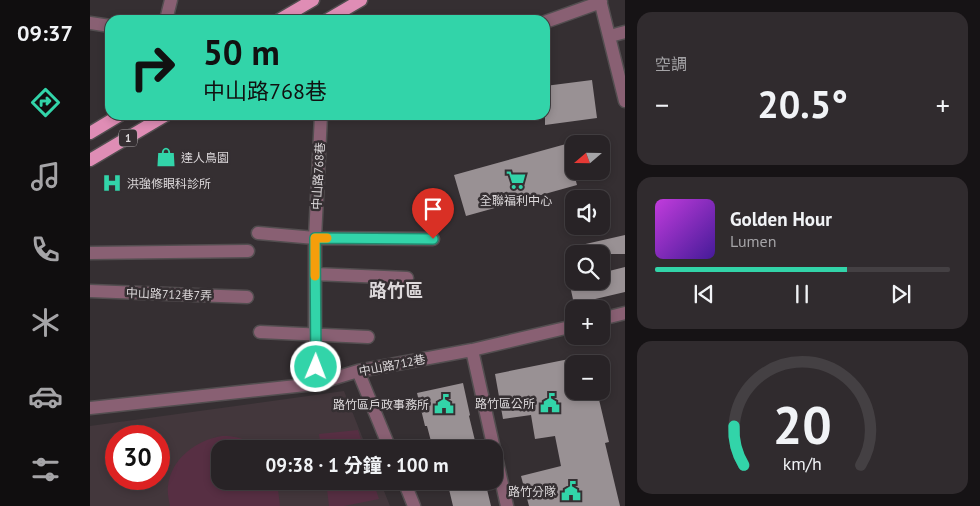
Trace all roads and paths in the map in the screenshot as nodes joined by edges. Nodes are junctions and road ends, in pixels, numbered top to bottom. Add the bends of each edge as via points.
1 (171, 0) edge
2 (313, 0) edge
3 (361, 0) edge
4 (601, 1) edge
5 (167, 15) edge
6 (288, 15) edge
7 (336, 15) edge
8 (550, 20) edge
9 (90, 23) edge
10 (105, 25) edge
11 (625, 32) edge
12 (610, 36) junction
13 (625, 101) edge
14 (112, 120) edge
15 (158, 120) edge
16 (322, 120) edge
17 (90, 133) edge
18 (90, 160) edge
19 (258, 233) dead end
20 (315, 238) junction
21 (433, 239) dead end
22 (248, 252) dead end
23 (90, 253) edge
24 (315, 274) junction
25 (407, 278) dead end
26 (90, 291) edge
27 (247, 297) dead end
28 (625, 314) edge
29 (610, 317) edge
30 (565, 328) edge
31 (260, 332) dead end
32 (316, 334) junction
33 (368, 337) dead end
34 (472, 350) junction
35 (358, 371) junction
36 (315, 384) junction
37 (90, 408) edge
38 (386, 440) edge
39 (492, 440) edge
40 (503, 488) edge
41 (408, 490) edge
42 (414, 506) edge
43 (507, 506) edge

1 - 5 street
2 - 6 main road
3 - 7 main road
4 - 8 street
4 - 12 street
9 - 10 street
11 - 12 street
12 - 13 street
14 - 17 main road, 1
15 - 18 main road, 1
16 - 20 street, 中山路768巷
19 - 20 street
20 - 21 street
20 - 24 street, 中山路768巷
22 - 23 street
24 - 25 street
24 - 32 street, 中山路768巷
26 - 27 street, 中山路712巷7弄
28 - 29 street
30 - 34 street, 中山路712巷
31 - 32 street
32 - 33 street
32 - 36 street, 中山路768巷
34 - 35 street, 中山路712巷
34 - 39 street
35 - 36 street, 中山路712巷
35 - 38 street
36 - 37 street, 中山路712巷
40 - 43 street
41 - 42 street

